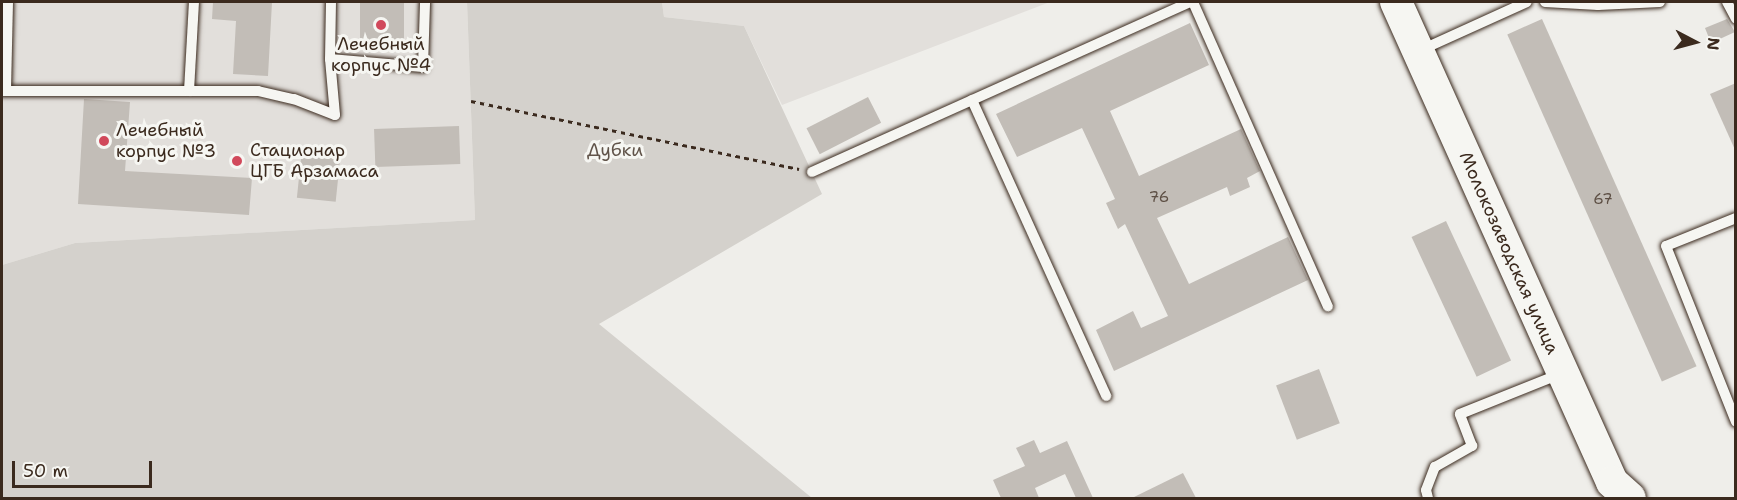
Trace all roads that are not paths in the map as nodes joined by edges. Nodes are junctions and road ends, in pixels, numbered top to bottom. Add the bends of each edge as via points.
1 (8, 2) edge
2 (194, 2) edge
3 (331, 2) edge
4 (424, 2) edge
5 (1191, 2) edge
6 (1396, 2) edge
7 (1527, 2) edge
8 (1545, 2) edge
9 (1660, 2) edge
10 (1727, 2) edge
11 (1736, 19) edge
12 (1418, 52) junction
13 (330, 59) junction
14 (4, 91) edge
15 (189, 91) junction
16 (972, 100) junction
17 (813, 172) road end
18 (1736, 218) edge
19 (1329, 306) dead end
20 (1563, 373) junction
21 (1106, 396) dead end
22 (1736, 422) edge
23 (1428, 498) edge
24 (1630, 498) edge

1 - 14 lane
2 - 15 lane
3 - 13 lane
4 - 13 lane via 423,67
5 - 16 lane
5 - 19 lane
6 - 12 street, Молокозаводская улица
7 - 12 lane
8 - 9 lane
10 - 11 lane
12 - 20 street, Молокозаводская улица
13 - 15 lane via 335,115 294,99 258,91
14 - 15 lane
16 - 17 lane
16 - 21 lane
18 - 22 lane via 1666,246
20 - 23 lane via 1460,414 1472,446 1435,467 1426,490
20 - 24 street, Молокозаводская улица via 1612,482

